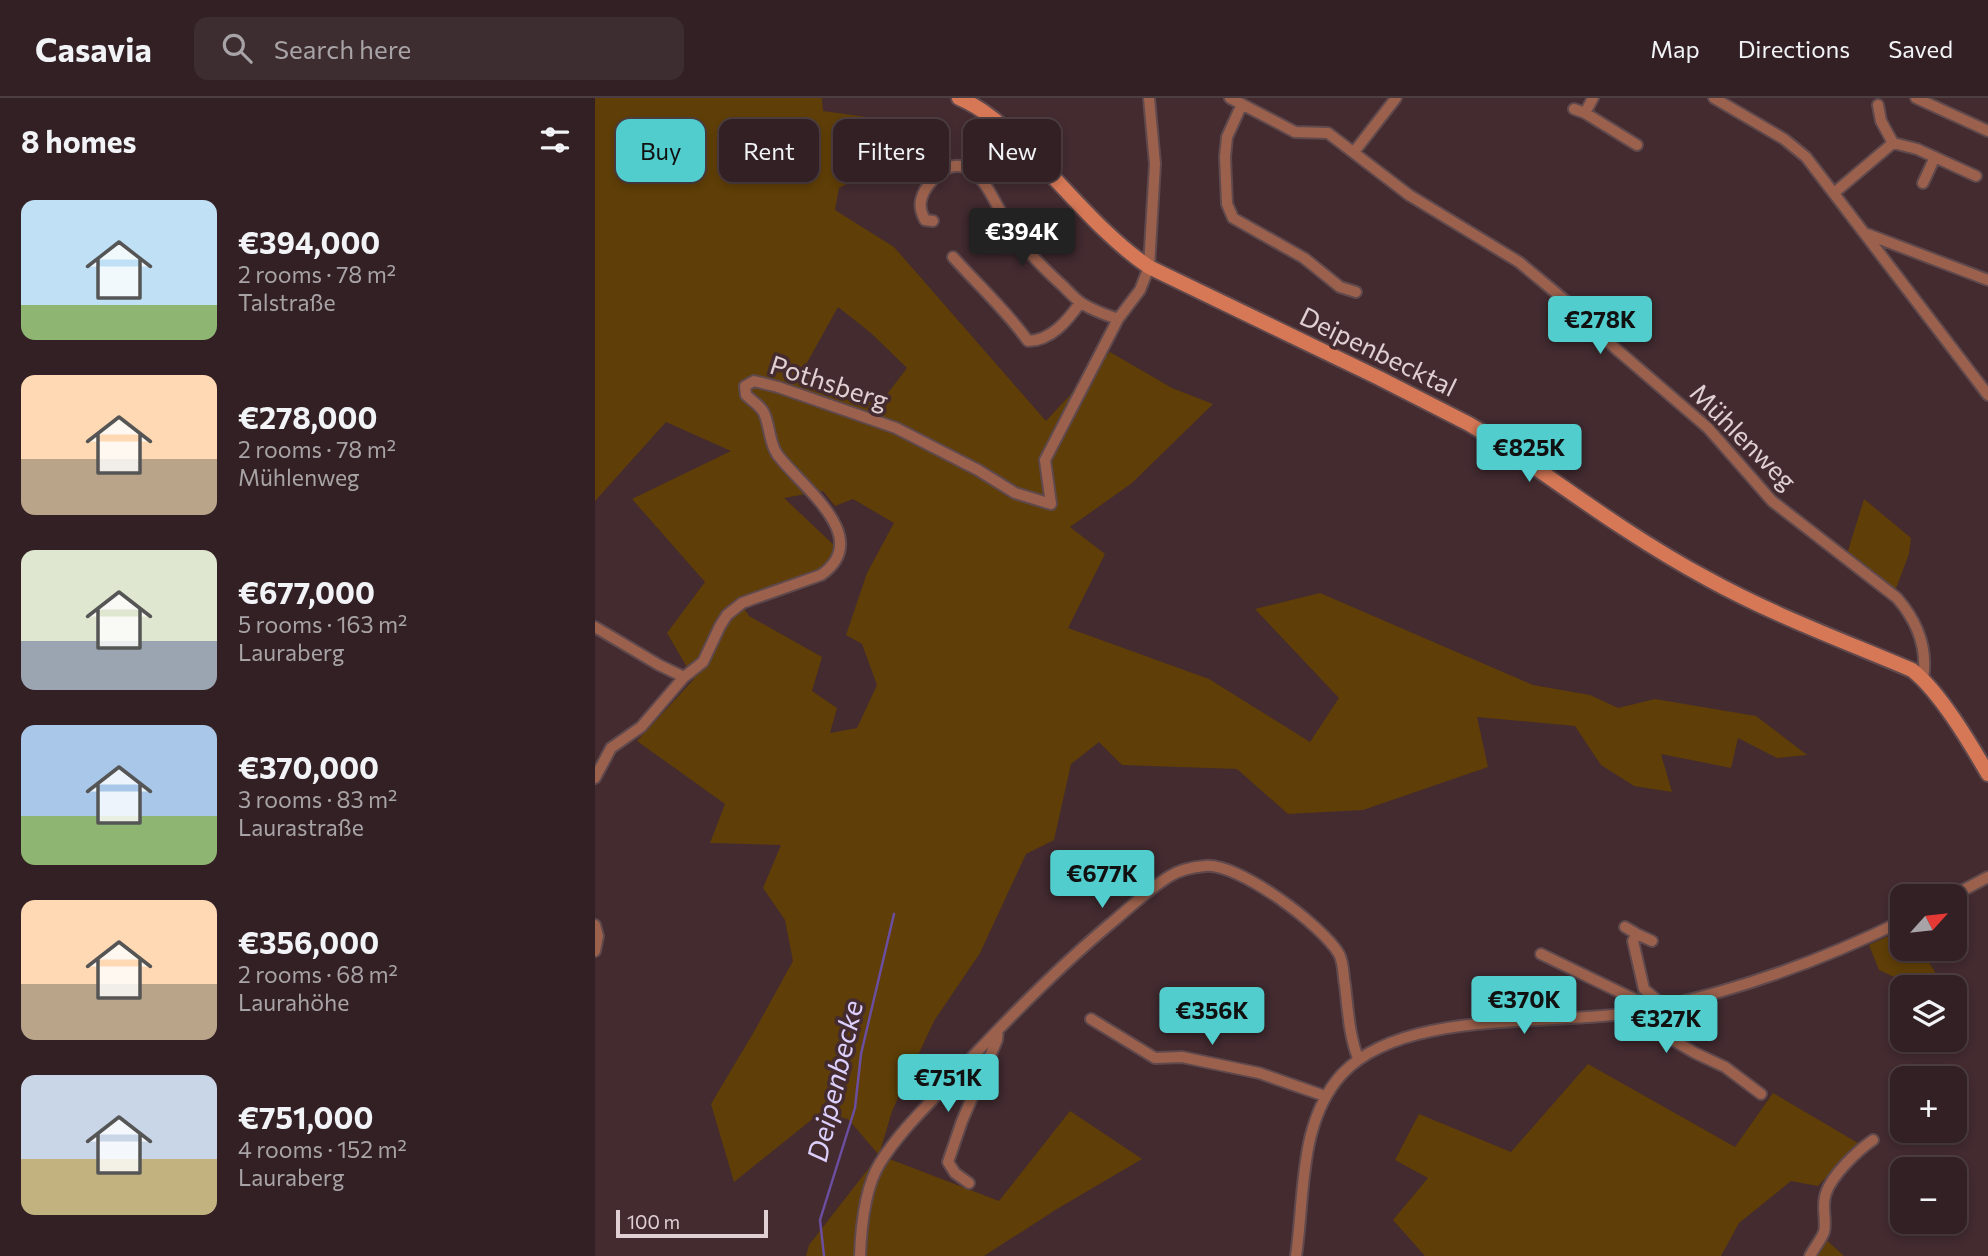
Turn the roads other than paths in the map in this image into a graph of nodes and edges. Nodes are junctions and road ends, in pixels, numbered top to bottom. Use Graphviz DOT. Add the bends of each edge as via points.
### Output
graph roads {
  1 [pos="959,98"];
  2 [pos="1149,98"];
  3 [pos="1230,98"];
  4 [pos="1396,98"];
  5 [pos="1593,98"];
  6 [pos="1714,98"];
  7 [pos="1916,98"];
  8 [pos="1242,104"];
  9 [pos="1878,105"];
  10 [pos="1988,131"];
  11 [pos="1893,143"];
  12 [pos="1637,145"];
  13 [pos="1354,152"];
  14 [pos="1934,157"];
  15 [pos="1976,176"];
  16 [pos="1923,183"];
  17 [pos="1834,193"];
  18 [pos="933,221"];
  19 [pos="1867,234"];
  20 [pos="953,257"];
  21 [pos="1149,267"];
  22 [pos="1988,280"];
  23 [pos="1356,292"];
  24 [pos="1080,303"];
  25 [pos="1118,319"];
  26 [pos="1988,395"];
  27 [pos="595,626"];
  28 [pos="684,677"];
  29 [pos="1923,679"];
  30 [pos="1988,774"];
  31 [pos="595,778"];
  32 [pos="1988,877"];
  33 [pos="1967,888"];
  34 [pos="595,925"];
  35 [pos="1625,927"];
  36 [pos="1890,927"];
  37 [pos="1637,934"];
  38 [pos="1652,941"];
  39 [pos="595,951"];
  40 [pos="1541,954"];
  41 [pos="1660,1007"];
  42 [pos="1643,1010"];
  43 [pos="1091,1019"];
  44 [pos="999,1028"];
  45 [pos="1358,1058"];
  46 [pos="1761,1094"];
  47 [pos="1325,1096"];
  48 [pos="1873,1140"];
  49 [pos="969,1183"];
  50 [pos="860,1256"];
  51 [pos="1296,1256"];
  52 [pos="1810,1256"];
  1 -- 21 [label="main road, Deipenbecktal" via="1004,127 1109,234"];
  2 -- 21 [label="street" via="1156,164"];
  3 -- 8 [label="street, Mühlenweg"];
  4 -- 13 [label="street"];
  5 -- 12 [label="street" via="1579,111"];
  6 -- 17 [label="street" via="1796,147"];
  7 -- 10 [label="street"];
  8 -- 13 [label="street, Mühlenweg" via="1295,132 1328,133"];
  8 -- 23 [label="street" via="1227,136 1225,157 1227,204 1233,218"];
  9 -- 11 [label="street"];
  11 -- 14 [label="street"];
  11 -- 17 [label="street"];
  13 -- 29 [label="street, Mühlenweg" via="1409,195 1520,261 1708,428 1772,501 1897,598 1917,628 1926,663"];
  14 -- 15 [label="street"];
  14 -- 16 [label="street"];
  17 -- 19 [label="street"];
  18 -- 24 [label="street" via="925,220 920,201 931,181 953,166 971,169 1021,244"];
  19 -- 22 [label="street"];
  19 -- 26 [label="street"];
  20 -- 24 [label="street" via="1028,341 1051,334"];
  21 -- 25 [label="street" via="1140,290"];
  21 -- 29 [label="main road, Deipenbecktal" via="1469,424 1707,579 1912,670"];
  24 -- 25 [label="street"];
  25 -- 28 [label="street, Pothsberg" via="1045,460 1051,504 1015,493 896,428 778,387 754,381 745,386 745,395 764,413 776,453 822,503 842,549 821,575 734,608 703,662"];
  27 -- 28 [label="street"];
  28 -- 31 [label="street, Pothsberg" via="641,727 611,748"];
  29 -- 30 [label="main road, Deipenbecktal"];
  32 -- 33 [label="street"];
  34 -- 39 [label="street"];
  35 -- 37 [label="street"];
  36 -- 41 [label="street" via="1781,973"];
  37 -- 38 [label="street"];
  37 -- 41 [label="street" via="1633,941 1644,989"];
  40 -- 42 [label="street" via="1636,1000"];
  41 -- 42 [label="street"];
  42 -- 45 [label="street" via="1458,1026 1390,1043"];
  42 -- 46 [label="street" via="1646,1024 1725,1067"];
  43 -- 47 [label="street" via="1155,1058 1182,1056 1259,1073"];
  44 -- 45 [label="street" via="1094,937 1155,887 1171,875 1208,865 1228,869 1271,893 1335,948"];
  44 -- 49 [label="street" via="948,1163"];
  44 -- 50 [label="street" via="878,1166 861,1226"];
  45 -- 47 [label="street"];
  47 -- 51 [label="street" via="1307,1154"];
  48 -- 52 [label="street" via="1860,1149 1826,1193 1825,1230"];
}
